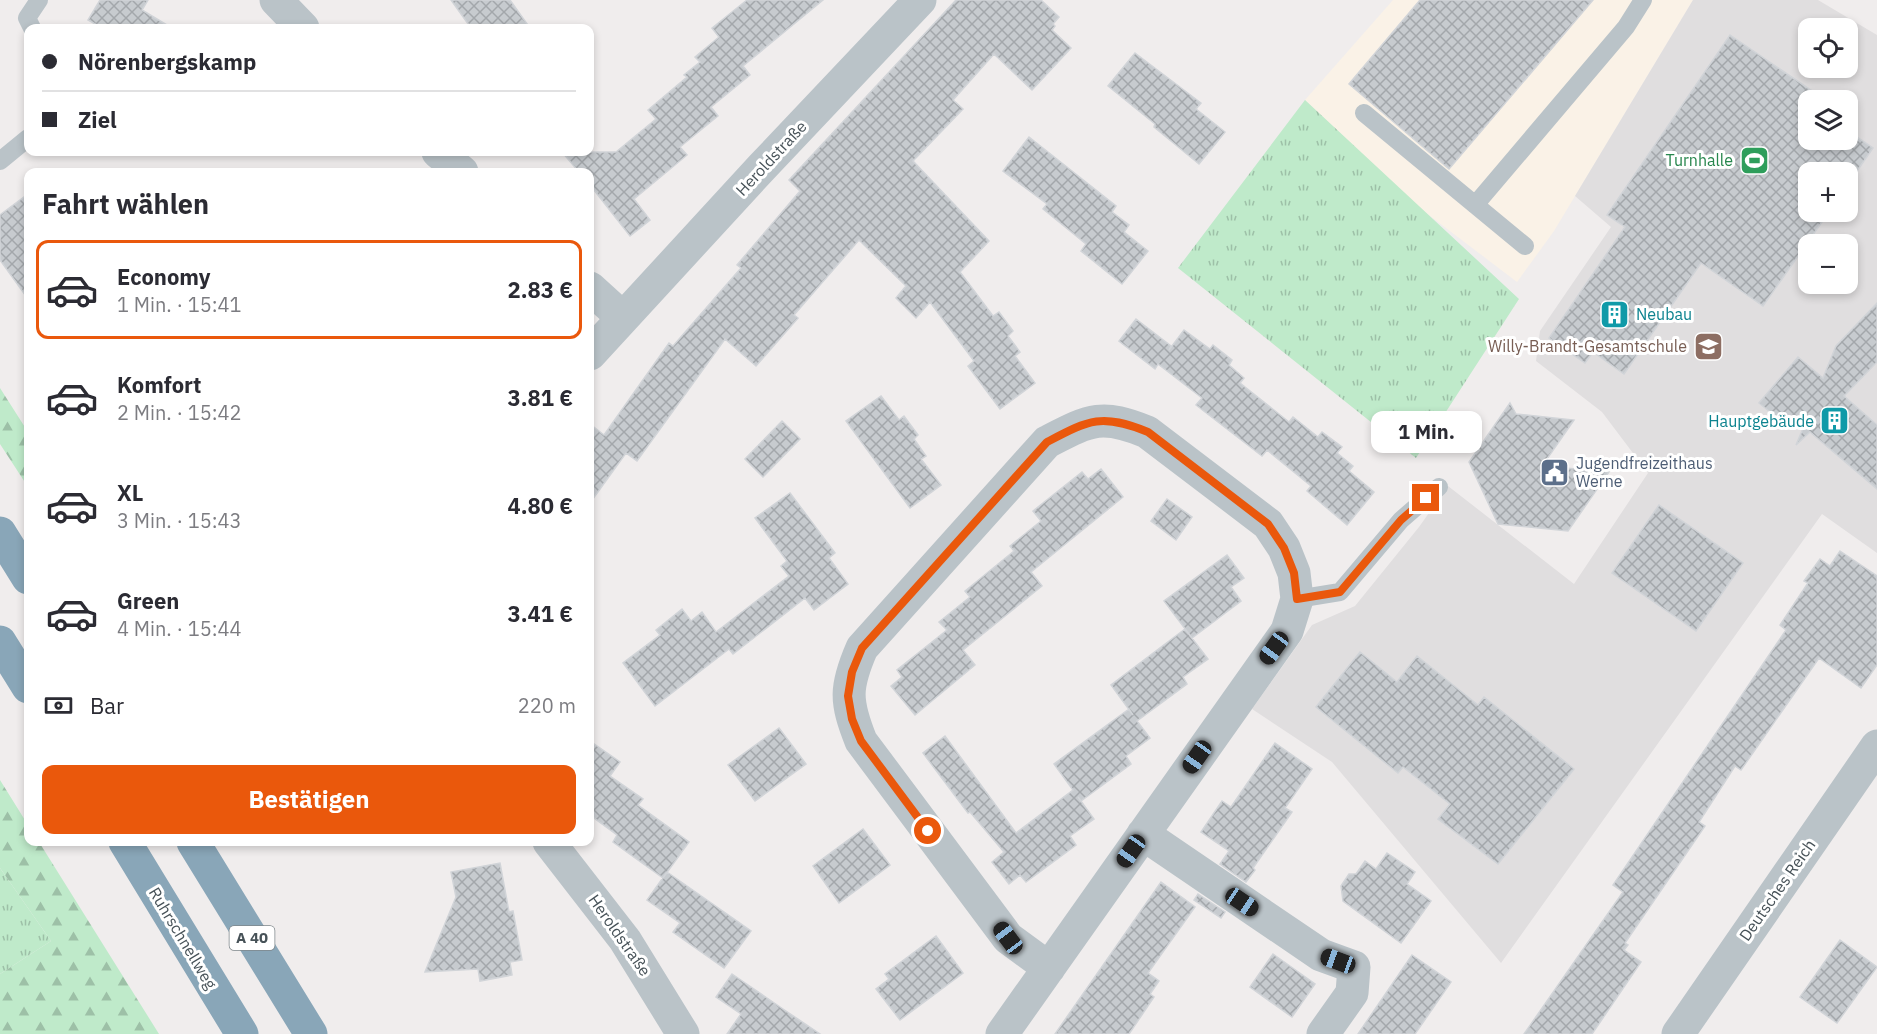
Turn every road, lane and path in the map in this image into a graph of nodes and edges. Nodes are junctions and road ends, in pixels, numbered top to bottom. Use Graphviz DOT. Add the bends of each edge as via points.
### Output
graph roads {
  1 [pos="39,0"];
  2 [pos="276,0"];
  3 [pos="920,0"];
  4 [pos="1643,0"];
  5 [pos="30,24"];
  6 [pos="299,24"];
  7 [pos="1364,113"];
  8 [pos="24,141"];
  9 [pos="443,156"];
  10 [pos="0,161"];
  11 [pos="457,168"];
  12 [pos="1475,205"];
  13 [pos="1526,246"];
  14 [pos="594,292"];
  15 [pos="623,318"];
  16 [pos="594,350"];
  17 [pos="1439,487"];
  18 [pos="0,533"];
  19 [pos="24,572"];
  20 [pos="1297,599"];
  21 [pos="0,642"];
  22 [pos="24,681"];
  23 [pos="1877,746"];
  24 [pos="1143,834"];
  25 [pos="127,846"];
  26 [pos="195,846"];
  27 [pos="552,846"];
  28 [pos="1049,968"];
  29 [pos="242,1034"];
  30 [pos="311,1034"];
  31 [pos="683,1034"];
  32 [pos="1002,1034"];
  33 [pos="1323,1034"];
  34 [pos="1678,1034"];
  1 -- 5 [label="lane" via="27,18"];
  2 -- 6 [label="street"];
  3 -- 15 [label="street, Heroldstraße"];
  4 -- 12 [label="lane" via="1626,27"];
  7 -- 12 [label="lane"];
  8 -- 10 [label="lane"];
  9 -- 11 [label="street"];
  12 -- 13 [label="lane"];
  14 -- 15 [label="street"];
  15 -- 16 [label="street, Heroldstraße"];
  17 -- 20 [label="lane" via="1401,520 1340,592"];
  18 -- 19 [label="highway"];
  20 -- 24 [label="street" via="1287,631"];
  20 -- 28 [label="street" via="1294,573 1268,524 1148,432 1126,423 1101,420 1047,442 862,648 848,696 861,741 1008,938"];
  21 -- 22 [label="highway"];
  23 -- 34 [label="street, Deutsches Reich"];
  24 -- 28 [label="street"];
  24 -- 33 [label="street" via="1321,955 1354,967 1352,993"];
  25 -- 29 [label="highway, Ruhrschnellweg"];
  26 -- 30 [label="highway, A 40"];
  27 -- 31 [label="street, Heroldstraße" via="625,940"];
  28 -- 32 [label="street"];
}
